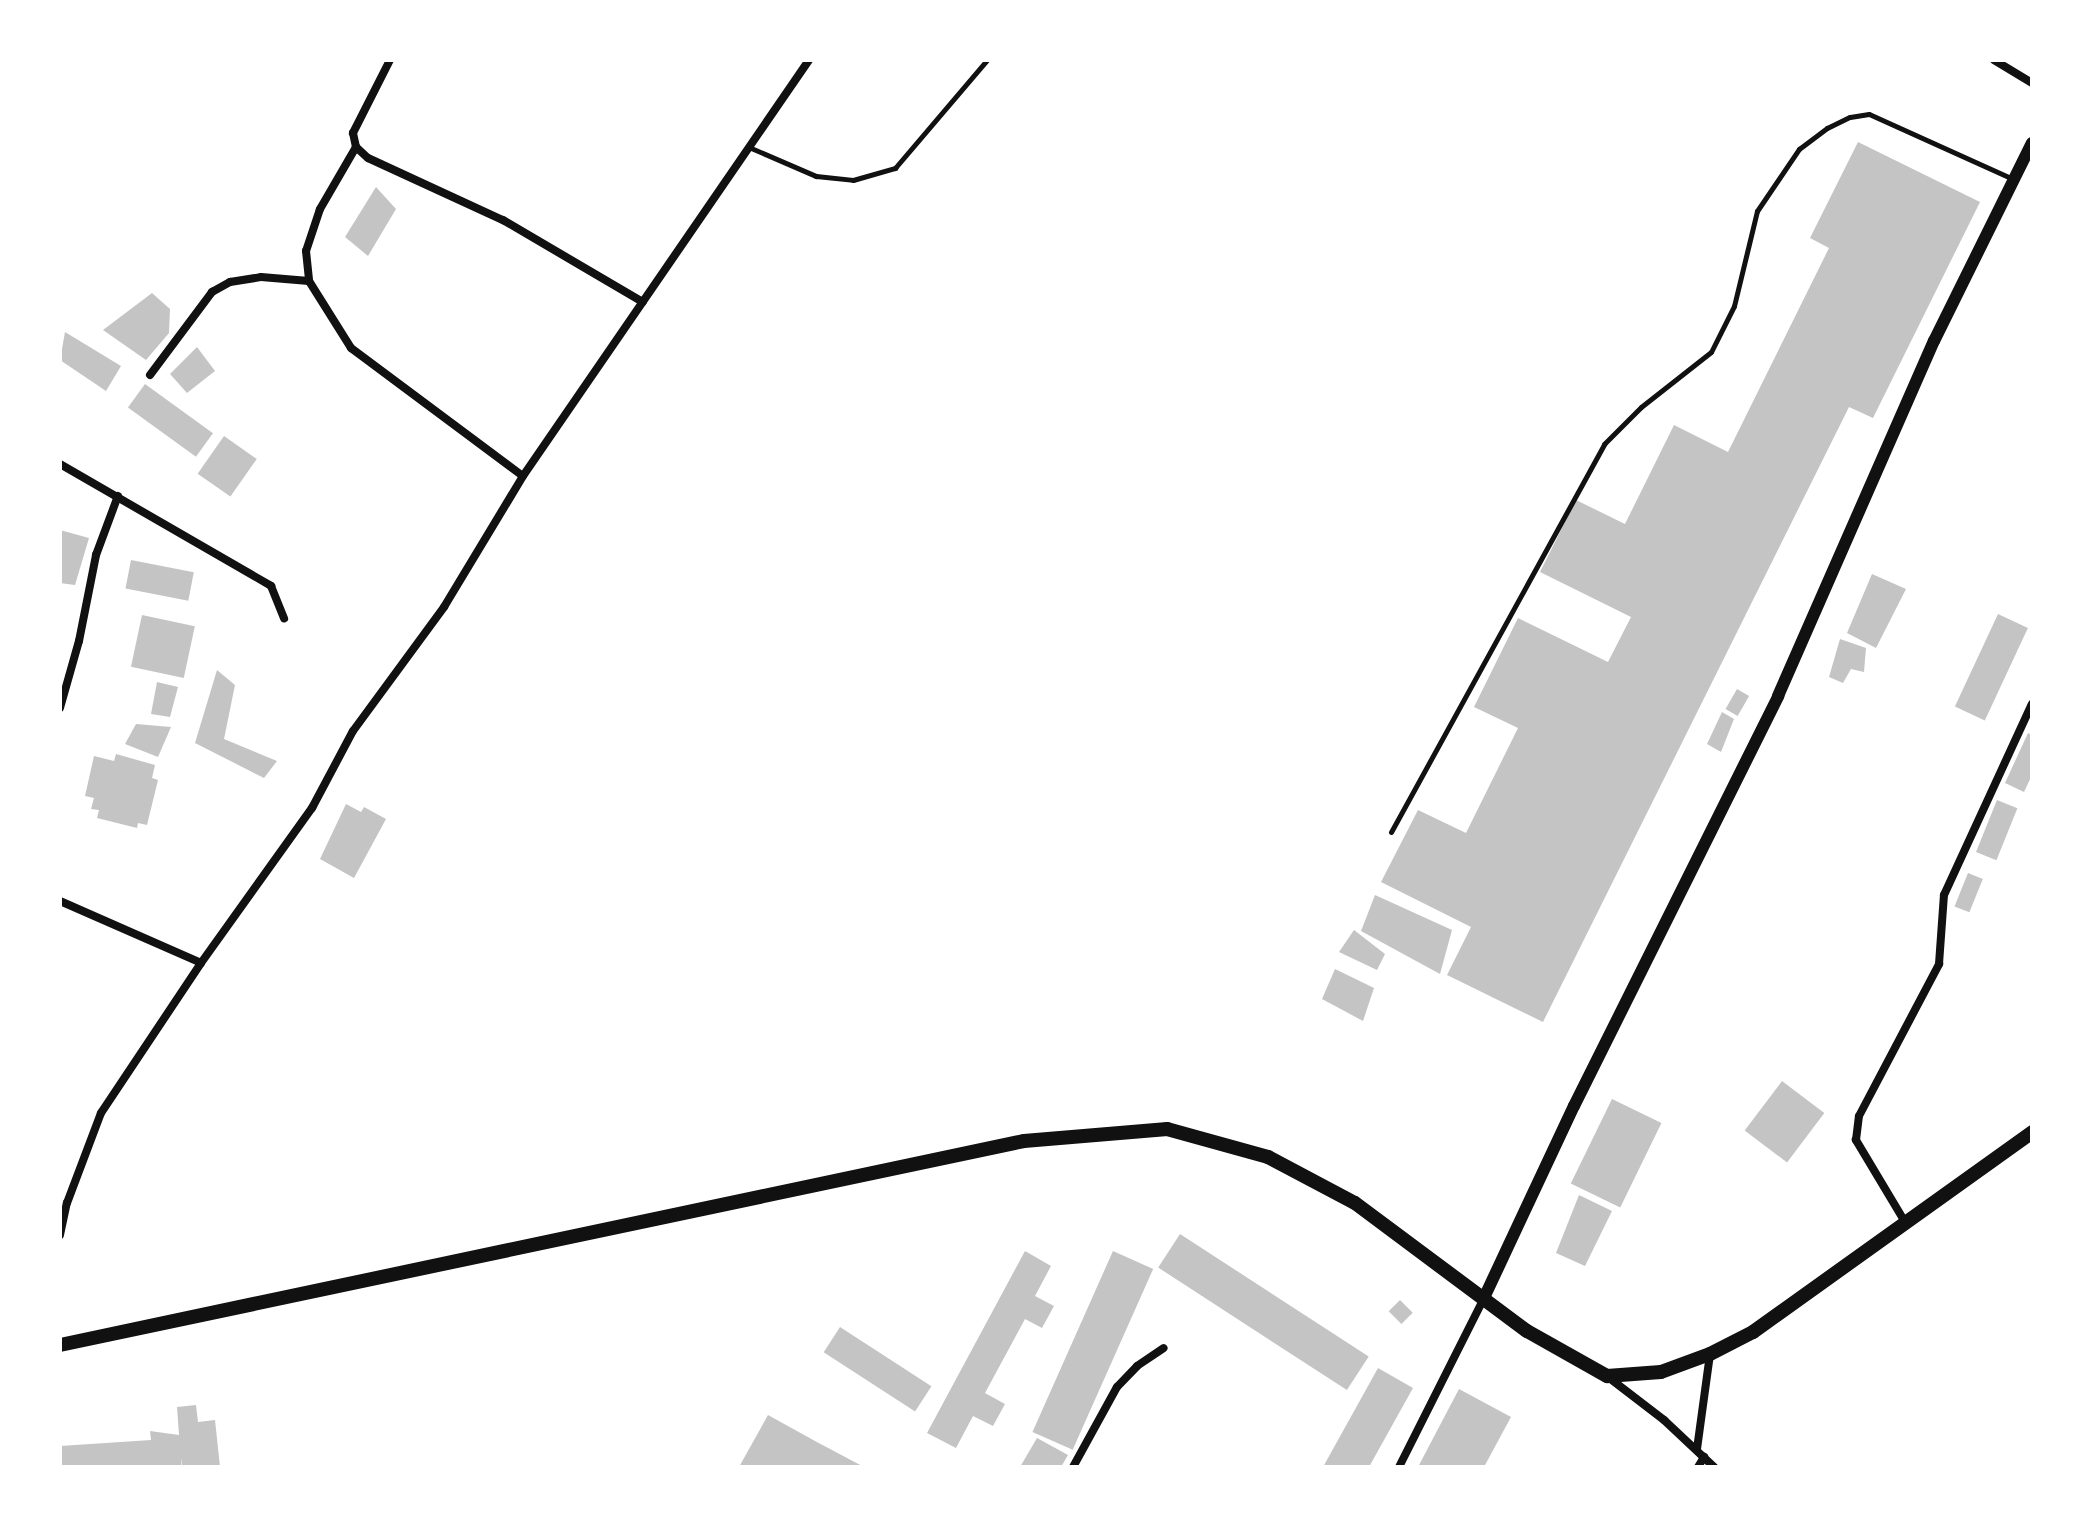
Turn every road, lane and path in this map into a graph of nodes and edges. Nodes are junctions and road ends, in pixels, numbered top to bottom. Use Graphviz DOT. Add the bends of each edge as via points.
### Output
graph roads {
  1 [pos="390,60"];
  2 [pos="809,60"];
  3 [pos="987,60"];
  4 [pos="1994,60"];
  5 [pos="2032,83"];
  6 [pos="2032,143"];
  7 [pos="356,147"];
  8 [pos="751,148"];
  9 [pos="2013,179"];
  10 [pos="309,281"];
  11 [pos="643,302"];
  12 [pos="150,375"];
  13 [pos="60,464"];
  14 [pos="523,476"];
  15 [pos="118,496"];
  16 [pos="284,618"];
  17 [pos="2032,704"];
  18 [pos="60,708"];
  19 [pos="1391,832"];
  20 [pos="60,901"];
  21 [pos="201,963"];
  22 [pos="2032,1132"];
  23 [pos="1905,1222"];
  24 [pos="60,1235"];
  25 [pos="1483,1300"];
  26 [pos="61,1340"];
  27 [pos="1164,1348"];
  28 [pos="1710,1354"];
  29 [pos="1607,1376"];
  30 [pos="1697,1449"];
  31 [pos="1704,1457"];
  32 [pos="1073,1467"];
  33 [pos="1399,1467"];
  34 [pos="1698,1467"];
  35 [pos="1714,1467"];
  1 -- 7 [label="street" via="353,133"];
  2 -- 8 [label="street"];
  3 -- 8 [label="lane" via="895,168 853,180 816,176"];
  4 -- 5 [label="street"];
  6 -- 9 [label="street"];
  7 -- 10 [label="street" via="320,209 306,251"];
  7 -- 11 [label="street" via="368,158 503,220"];
  8 -- 11 [label="street"];
  9 -- 19 [label="lane" via="1869,114 1827,128 1799,149 1757,211 1734,306 1711,352 1604,444"];
  9 -- 25 [label="street" via="1934,341 1778,696"];
  10 -- 12 [label="street" via="261,277 230,282 212,292"];
  10 -- 14 [label="street" via="351,348"];
  11 -- 14 [label="street"];
  13 -- 15 [label="street"];
  14 -- 21 [label="street" via="444,607 353,731 312,808"];
  15 -- 16 [label="street" via="271,586"];
  15 -- 18 [label="street" via="96,555"];
  17 -- 23 [label="street" via="1944,895 1939,964 1859,1116 1856,1140"];
  20 -- 21 [label="street"];
  21 -- 24 [label="street" via="101,1113"];
  22 -- 23 [label="main road"];
  23 -- 28 [label="main road" via="1753,1332"];
  25 -- 26 [label="main road" via="1355,1203 1308,1177 1268,1157 1167,1129 993,1147"];
  25 -- 29 [label="main road"];
  25 -- 33 [label="street"];
  27 -- 32 [label="street" via="1117,1387"];
  28 -- 29 [label="main road" via="1661,1372"];
  28 -- 30 [label="street"];
  29 -- 30 [label="street"];
  30 -- 31 [label="street"];
  31 -- 34 [label="street"];
  31 -- 35 [label="street"];
}
